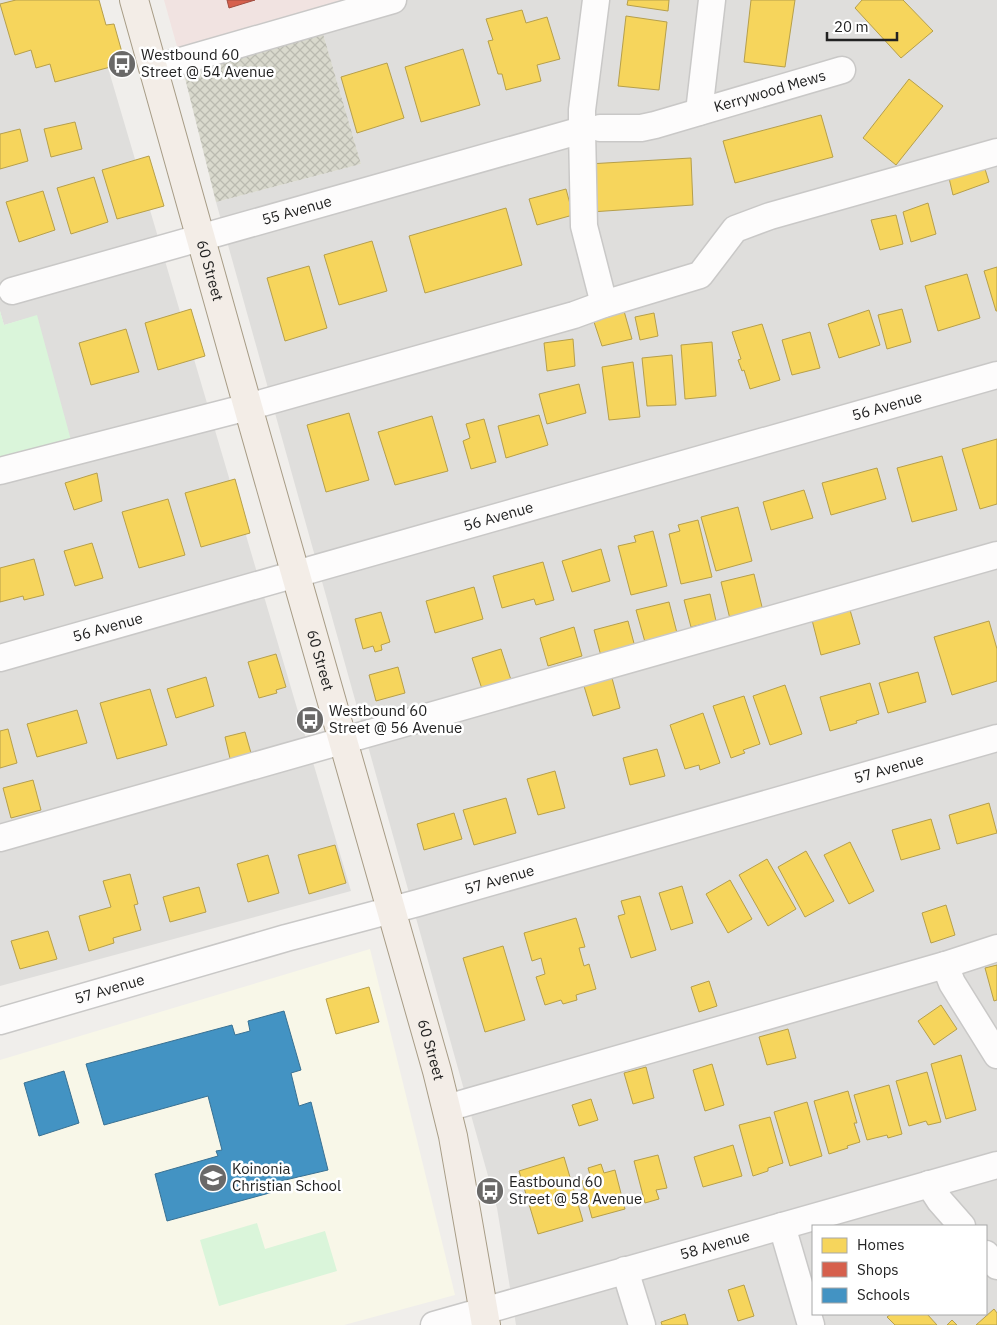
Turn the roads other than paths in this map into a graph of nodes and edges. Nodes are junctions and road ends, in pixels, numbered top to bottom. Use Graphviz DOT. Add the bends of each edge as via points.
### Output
graph roads {
  1 [pos="134,0"];
  2 [pos="393,0"];
  3 [pos="596,0"];
  4 [pos="712,0"];
  5 [pos="153,69"];
  6 [pos="842,70"];
  7 [pos="699,112"];
  8 [pos="591,129"];
  9 [pos="997,152"];
  10 [pos="200,238"];
  11 [pos="12,291"];
  12 [pos="604,304"];
  13 [pos="997,375"];
  14 [pos="248,407"];
  15 [pos="0,472"];
  16 [pos="997,555"];
  17 [pos="296,574"];
  18 [pos="0,658"];
  19 [pos="997,738"];
  20 [pos="343,739"];
  21 [pos="0,838"];
  22 [pos="392,910"];
  23 [pos="997,948"];
  24 [pos="945,965"];
  25 [pos="0,1021"];
  26 [pos="997,1056"];
  27 [pos="447,1108"];
  28 [pos="997,1165"];
  29 [pos="929,1184"];
  30 [pos="961,1225"];
  31 [pos="782,1226"];
  32 [pos="987,1255"];
  33 [pos="997,1266"];
  34 [pos="625,1270"];
  35 [pos="485,1318"];
  36 [pos="434,1325"];
  37 [pos="642,1325"];
  38 [pos="811,1325"];
  1 -- 5 [label="main road, 60 Street"];
  2 -- 5 [label="street"];
  3 -- 8 [label="street" via="582,110"];
  4 -- 7 [label="street, Kerrywood Mews"];
  5 -- 10 [label="main road, 60 Street"];
  6 -- 7 [label="street, Kerrywood Mews"];
  7 -- 8 [label="street, Kerrywood Mews" via="641,128"];
  8 -- 10 [label="street, 55 Avenue"];
  8 -- 12 [label="street" via="584,226"];
  9 -- 12 [label="street" via="770,216 735,229 700,275"];
  10 -- 11 [label="street, 55 Avenue"];
  10 -- 14 [label="main road, 60 Street"];
  12 -- 14 [label="street"];
  13 -- 17 [label="street, 56 Avenue"];
  14 -- 15 [label="street"];
  14 -- 17 [label="main road, 60 Street"];
  16 -- 20 [label="street"];
  17 -- 18 [label="street, 56 Avenue"];
  17 -- 20 [label="main road, 60 Street"];
  19 -- 22 [label="street, 57 Avenue"];
  20 -- 21 [label="street"];
  20 -- 22 [label="main road, 60 Street"];
  22 -- 25 [label="street, 57 Avenue"];
  22 -- 27 [label="main road, 60 Street"];
  23 -- 24 [label="street"];
  24 -- 26 [label="street" via="952,983"];
  24 -- 27 [label="street"];
  27 -- 35 [label="main road, 60 Street"];
  28 -- 29 [label="street, 58 Avenue"];
  29 -- 30 [label="street"];
  29 -- 31 [label="street, 58 Avenue"];
  31 -- 34 [label="street, 58 Avenue"];
  31 -- 38 [label="street"];
  32 -- 33 [label="street"];
  34 -- 35 [label="street, 58 Avenue"];
  34 -- 37 [label="street"];
  35 -- 36 [label="street, 58 Avenue"];
}
